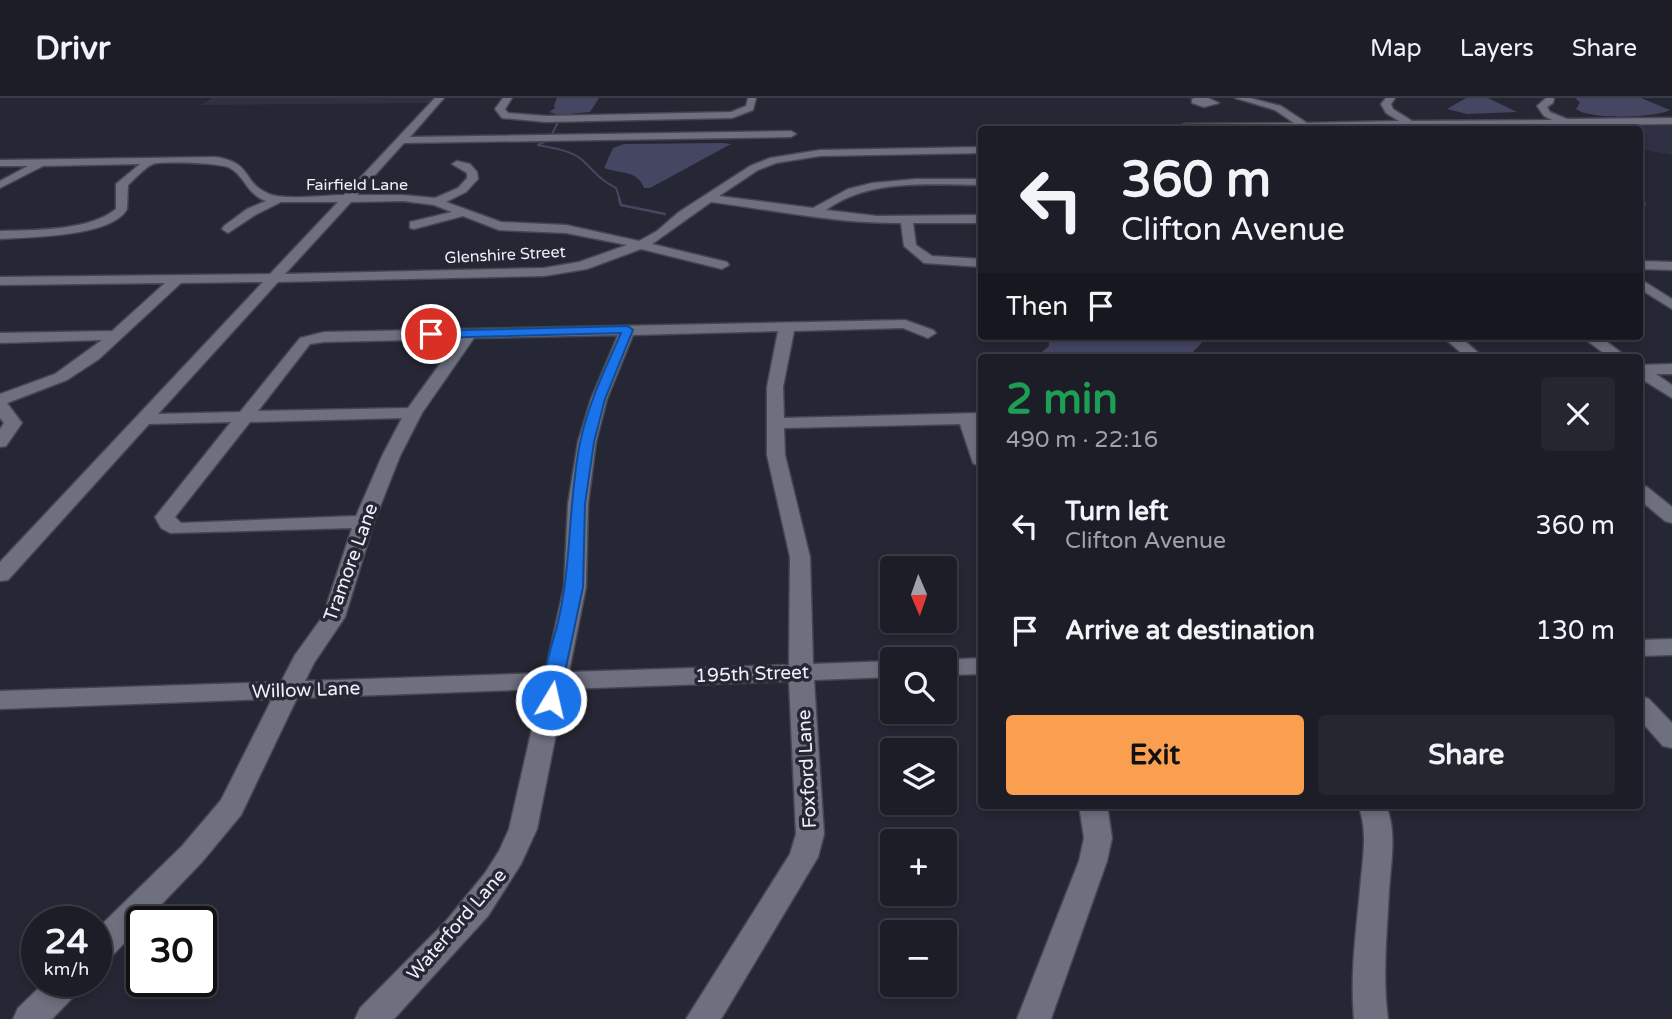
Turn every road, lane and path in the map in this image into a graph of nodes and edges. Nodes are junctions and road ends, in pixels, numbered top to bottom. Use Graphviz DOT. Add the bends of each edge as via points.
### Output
graph roads {
  1 [pos="440,98"];
  2 [pos="508,98"];
  3 [pos="752,98"];
  4 [pos="1224,98"];
  5 [pos="1239,98"];
  6 [pos="1391,98"];
  7 [pos="1550,98"];
  8 [pos="1212,101"];
  9 [pos="643,113"];
  10 [pos="1672,121"];
  11 [pos="1567,123"];
  12 [pos="1410,124"];
  13 [pos="1306,126"];
  14 [pos="1342,126"];
  15 [pos="791,134"];
  16 [pos="633,136"];
  17 [pos="402,140"];
  18 [pos="978,150"];
  19 [pos="150,160"];
  20 [pos="43,162"];
  21 [pos="0,163"];
  22 [pos="457,164"];
  23 [pos="978,181"];
  24 [pos="0,185"];
  25 [pos="708,198"];
  26 [pos="346,199"];
  27 [pos="278,200"];
  28 [pos="436,202"];
  29 [pos="468,212"];
  30 [pos="814,212"];
  31 [pos="978,219"];
  32 [pos="907,221"];
  33 [pos="414,225"];
  34 [pos="228,229"];
  35 [pos="0,234"];
  36 [pos="640,244"];
  37 [pos="978,263"];
  38 [pos="722,265"];
  39 [pos="1643,265"];
  40 [pos="1672,266"];
  41 [pos="276,277"];
  42 [pos="179,278"];
  43 [pos="0,281"];
  44 [pos="1643,285"];
  45 [pos="1672,305"];
  46 [pos="787,326"];
  47 [pos="628,330"];
  48 [pos="928,332"];
  49 [pos="470,333"];
  50 [pos="116,335"];
  51 [pos="0,338"];
  52 [pos="1455,340"];
  53 [pos="1595,340"];
  54 [pos="1471,354"];
  55 [pos="1615,354"];
  56 [pos="1672,369"];
  57 [pos="1643,370"];
  58 [pos="1643,372"];
  59 [pos="1672,393"];
  60 [pos="0,400"];
  61 [pos="0,406"];
  62 [pos="413,413"];
  63 [pos="244,418"];
  64 [pos="975,418"];
  65 [pos="145,419"];
  66 [pos="775,423"];
  67 [pos="978,437"];
  68 [pos="0,442"];
  69 [pos="1643,493"];
  70 [pos="1643,509"];
  71 [pos="1667,513"];
  72 [pos="364,522"];
  73 [pos="0,575"];
  74 [pos="1672,647"];
  75 [pos="1643,648"];
  76 [pos="978,666"];
  77 [pos="957,667"];
  78 [pos="880,669"];
  79 [pos="801,672"];
  80 [pos="612,678"];
  81 [pos="553,680"];
  82 [pos="290,690"];
  83 [pos="0,700"];
  84 [pos="1643,708"];
  85 [pos="1672,739"];
  86 [pos="1094,809"];
  87 [pos="1374,809"];
  88 [pos="112,935"];
  89 [pos="52,997"];
  90 [pos="30,1019"];
  91 [pos="372,1019"];
  92 [pos="703,1019"];
  93 [pos="1034,1019"];
  94 [pos="1371,1019"];
  1 -- 17 [label="street"];
  2 -- 9 [label="street" via="500,109 505,116"];
  3 -- 9 [label="street" via="752,107 743,112 719,116"];
  4 -- 8 [label="street"];
  5 -- 13 [label="street" via="1278,108"];
  6 -- 12 [label="street" via="1386,104 1389,111"];
  7 -- 11 [label="street" via="1542,106 1547,114"];
  9 -- 16 [label="street"];
  10 -- 11 [label="street"];
  11 -- 12 [label="street"];
  12 -- 14 [label="street"];
  15 -- 16 [label="street"];
  16 -- 17 [label="street"];
  17 -- 26 [label="street"];
  18 -- 25 [label="street, Glenshire Street" via="785,157 760,165"];
  19 -- 20 [label="street, Fairfield Lane"];
  19 -- 27 [label="street, Fairfield Lane" via="229,163 239,168 259,196"];
  19 -- 35 [label="street" via="122,184 120,212 109,219 85,226"];
  20 -- 21 [label="street, Fairfield Lane"];
  20 -- 24 [label="street"];
  22 -- 28 [label="street" via="472,172 472,179"];
  23 -- 30 [label="street" via="863,187 836,195"];
  25 -- 30 [label="street"];
  25 -- 36 [label="street, Glenshire Street" via="664,232"];
  26 -- 27 [label="street, Fairfield Lane"];
  26 -- 28 [label="street, Fairfield Lane"];
  26 -- 41 [label="street"];
  27 -- 34 [label="street"];
  28 -- 29 [label="street, Fairfield Lane"];
  29 -- 33 [label="street"];
  29 -- 36 [label="street, Fairfield Lane" via="499,226 566,229"];
  30 -- 32 [label="street"];
  31 -- 32 [label="street"];
  32 -- 37 [label="street" via="910,246 929,260"];
  36 -- 38 [label="street, Fairfield Lane"];
  36 -- 41 [label="street, Glenshire Street" via="582,266 544,272"];
  39 -- 40 [label="street"];
  41 -- 42 [label="street, Glenshire Street"];
  41 -- 65 [label="street"];
  42 -- 43 [label="street, Glenshire Street"];
  42 -- 50 [label="street"];
  44 -- 45 [label="street"];
  46 -- 47 [label="street"];
  46 -- 48 [label="street" via="905,324"];
  46 -- 66 [label="street, Foxford Lane" via="775,387"];
  47 -- 49 [label="street"];
  47 -- 81 [label="street, Waterford Lane" via="599,399 587,442 578,504 575,587"];
  49 -- 62 [label="street, Tramore Lane"];
  49 -- 63 [label="street" via="305,341"];
  50 -- 51 [label="street"];
  50 -- 60 [label="street" via="61,377"];
  52 -- 54 [label="street"];
  53 -- 55 [label="street"];
  56 -- 57 [label="street"];
  58 -- 59 [label="street"];
  61 -- 68 [label="street" via="13,424"];
  62 -- 63 [label="street"];
  62 -- 72 [label="street, Tramore Lane"];
  63 -- 65 [label="street"];
  63 -- 72 [label="street" via="165,517 168,524 177,529"];
  64 -- 66 [label="street"];
  64 -- 67 [label="street"];
  65 -- 73 [label="street"];
  66 -- 79 [label="street, Foxford Lane" via="776,455 800,557"];
  69 -- 71 [label="street"];
  70 -- 71 [label="street"];
  72 -- 82 [label="street, Tramore Lane" via="334,617"];
  74 -- 75 [label="street"];
  76 -- 77 [label="street"];
  78 -- 79 [label="street, 195th Street"];
  79 -- 80 [label="street, 195th Street"];
  79 -- 92 [label="street, Foxford Lane" via="810,810 808,848"];
  80 -- 81 [label="street, Willow Lane"];
  81 -- 82 [label="street, Willow Lane"];
  81 -- 91 [label="street, Waterford Lane" via="523,829 507,867 462,923"];
  82 -- 83 [label="street, Willow Lane"];
  82 -- 88 [label="street, Tramore Lane" via="235,800 215,829"];
  84 -- 85 [label="street"];
  86 -- 93 [label="street" via="1098,838 1093,861"];
  87 -- 94 [label="street" via="1378,843"];
  89 -- 90 [label="street"];
}
